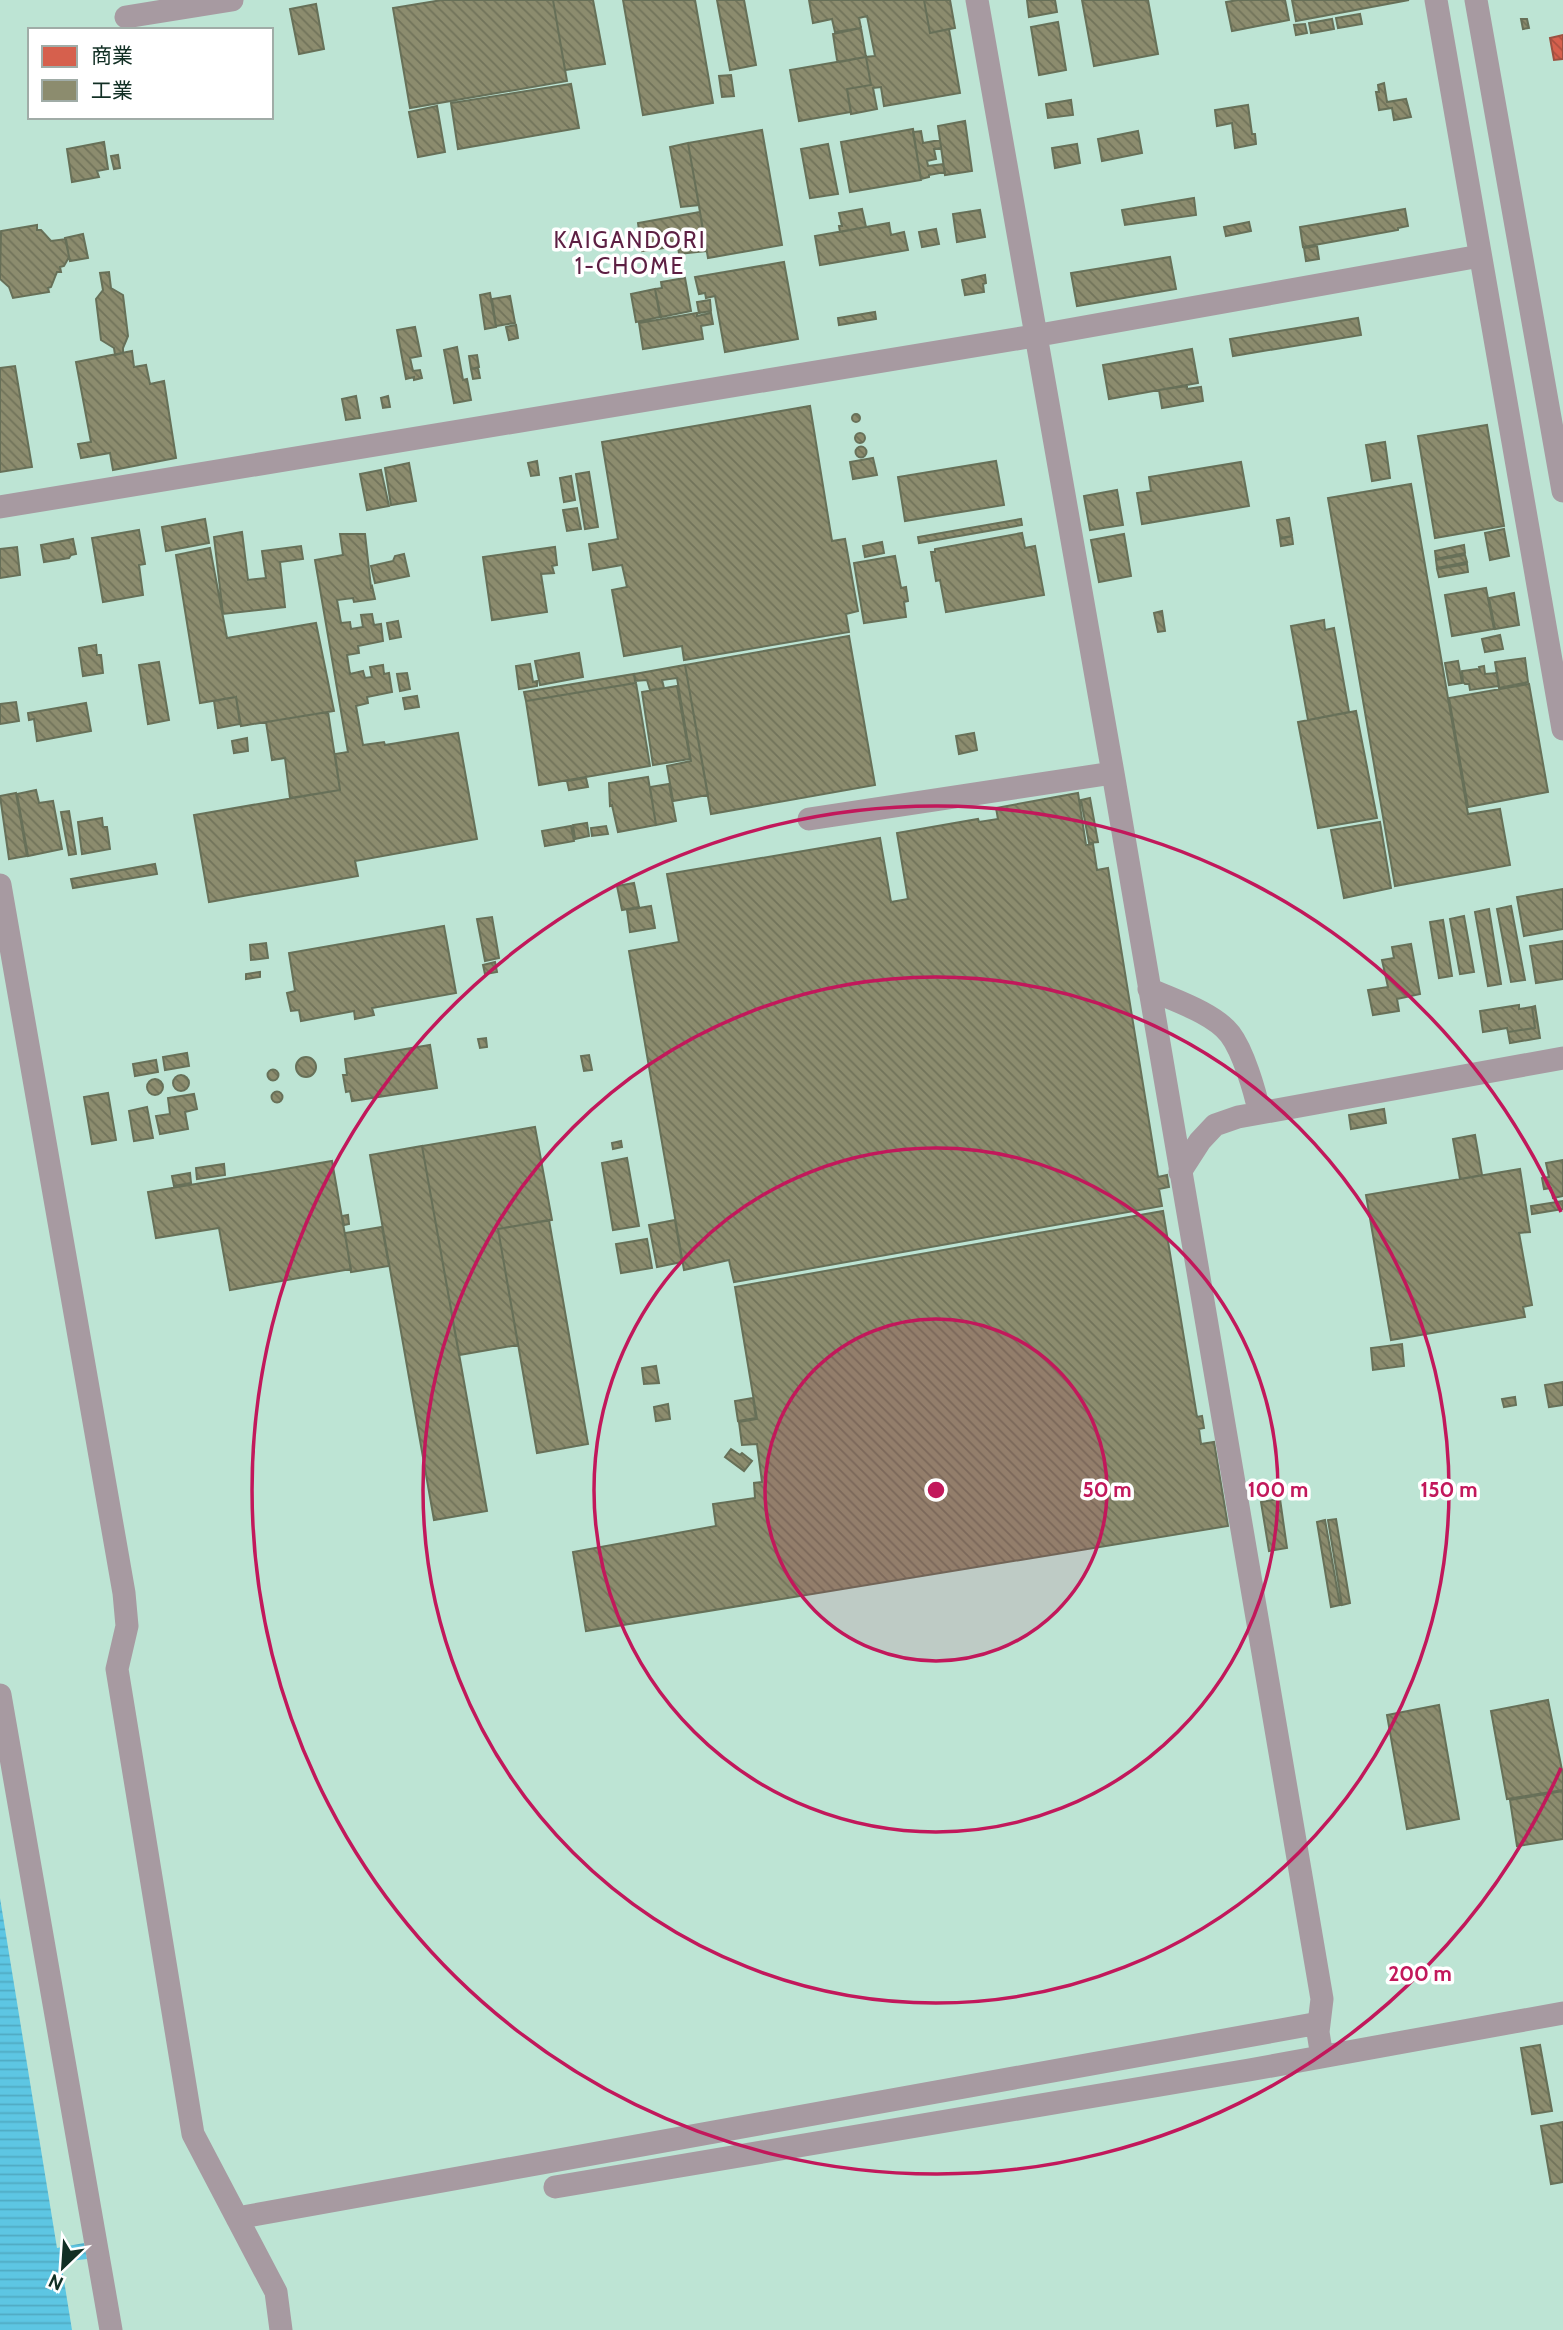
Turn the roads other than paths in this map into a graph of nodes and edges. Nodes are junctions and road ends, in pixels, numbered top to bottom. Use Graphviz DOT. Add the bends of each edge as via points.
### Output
graph roads {
  1 [pos="232,0"];
  2 [pos="977,0"];
  3 [pos="1436,0"];
  4 [pos="1476,0"];
  5 [pos="126,17"];
  6 [pos="1480,256"];
  7 [pos="1034,336"];
  8 [pos="1563,491"];
  9 [pos="0,507"];
  10 [pos="1563,729"];
  11 [pos="1112,773"];
  12 [pos="809,819"];
  13 [pos="0,885"];
  14 [pos="1149,989"];
  15 [pos="1563,1058"];
  16 [pos="1259,1111"];
  17 [pos="1180,1172"];
  18 [pos="0,1695"];
  19 [pos="1563,2013"];
  20 [pos="1319,2023"];
  21 [pos="1322,2057"];
  22 [pos="555,2187"];
  23 [pos="237,2218"];
  24 [pos="111,2330"];
  25 [pos="281,2330"];
  1 -- 5 [label="street"];
  2 -- 7 [label="street"];
  3 -- 6 [label="street"];
  4 -- 8 [label="street"];
  6 -- 7 [label="street"];
  6 -- 10 [label="street"];
  7 -- 9 [label="street"];
  7 -- 11 [label="street"];
  11 -- 12 [label="street"];
  11 -- 14 [label="street"];
  13 -- 23 [label="street" via="124,1593 127,1626 117,1669 193,2134"];
  14 -- 16 [label="street" via="1208,1016 1230,1034"];
  14 -- 17 [label="street"];
  15 -- 16 [label="street"];
  16 -- 17 [label="street" via="1214,1125"];
  17 -- 20 [label="street" via="1322,1999"];
  18 -- 24 [label="street"];
  19 -- 21 [label="street"];
  20 -- 21 [label="street"];
  20 -- 23 [label="street"];
  21 -- 22 [label="street"];
  23 -- 25 [label="street" via="276,2292"];
}
